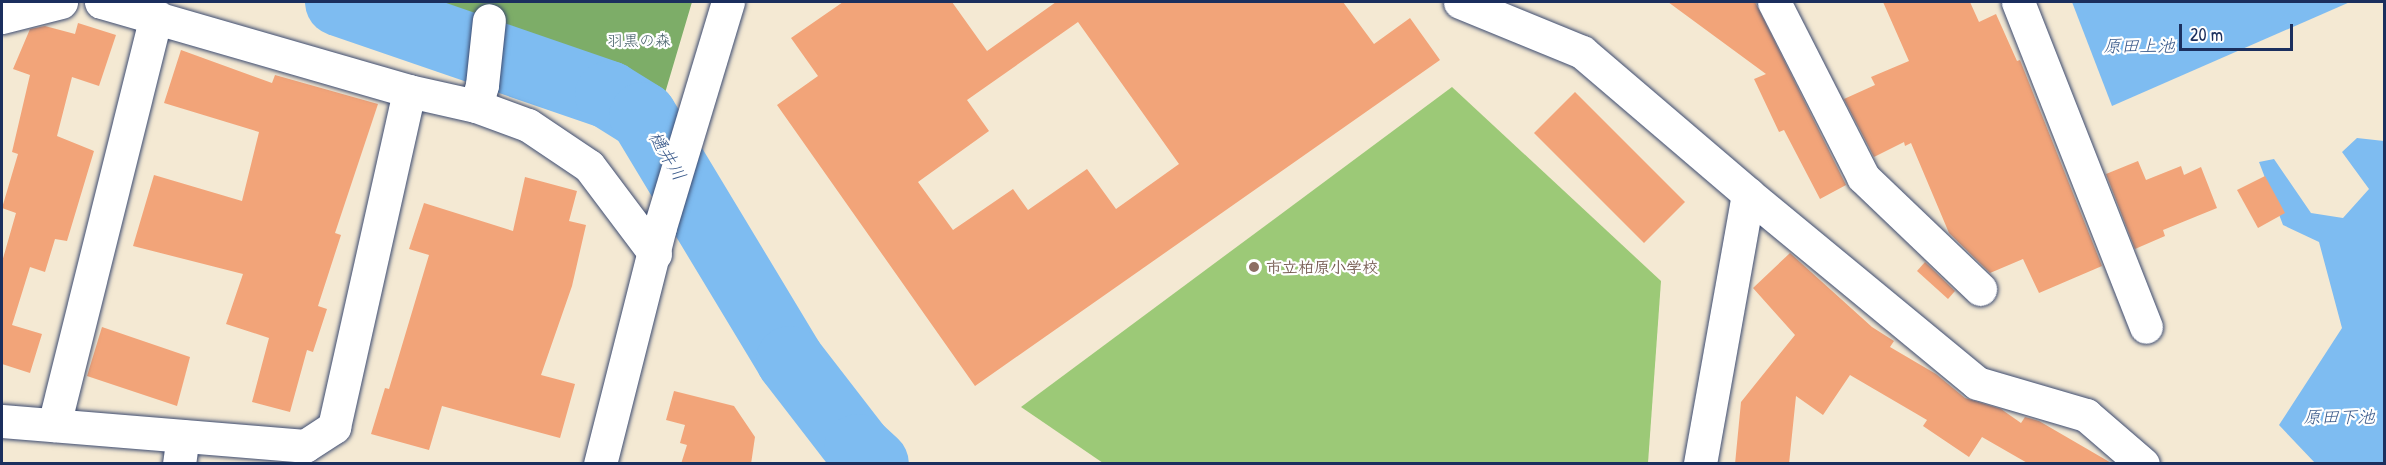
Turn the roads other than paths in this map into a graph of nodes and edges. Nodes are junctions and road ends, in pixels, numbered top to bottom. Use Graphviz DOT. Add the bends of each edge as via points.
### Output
graph roads {
  1 [pos="61,2"];
  2 [pos="101,2"];
  3 [pos="728,2"];
  4 [pos="1460,2"];
  5 [pos="1774,2"];
  6 [pos="2018,2"];
  7 [pos="156,16"];
  8 [pos="2,17"];
  9 [pos="489,20"];
  10 [pos="409,91"];
  11 [pos="479,96"];
  12 [pos="1748,194"];
  13 [pos="658,241"];
  14 [pos="1980,289"];
  15 [pos="2146,327"];
  16 [pos="2,421"];
  17 [pos="54,425"];
  18 [pos="181,450"];
  19 [pos="600,464"];
  20 [pos="1700,464"];
  21 [pos="2142,464"];
  1 -- 8 [label="street"];
  2 -- 7 [label="street"];
  3 -- 13 [label="street"];
  4 -- 12 [label="street" via="1582,52"];
  5 -- 14 [label="street" via="1863,177"];
  6 -- 15 [label="street"];
  7 -- 10 [label="street"];
  7 -- 17 [label="street"];
  9 -- 11 [label="street"];
  10 -- 11 [label="street"];
  10 -- 18 [label="street" via="333,427 305,446"];
  11 -- 13 [label="street" via="589,166"];
  12 -- 20 [label="street"];
  12 -- 21 [label="street" via="1977,382 2086,415"];
  13 -- 19 [label="street"];
  16 -- 17 [label="street"];
  17 -- 18 [label="street"];
}
